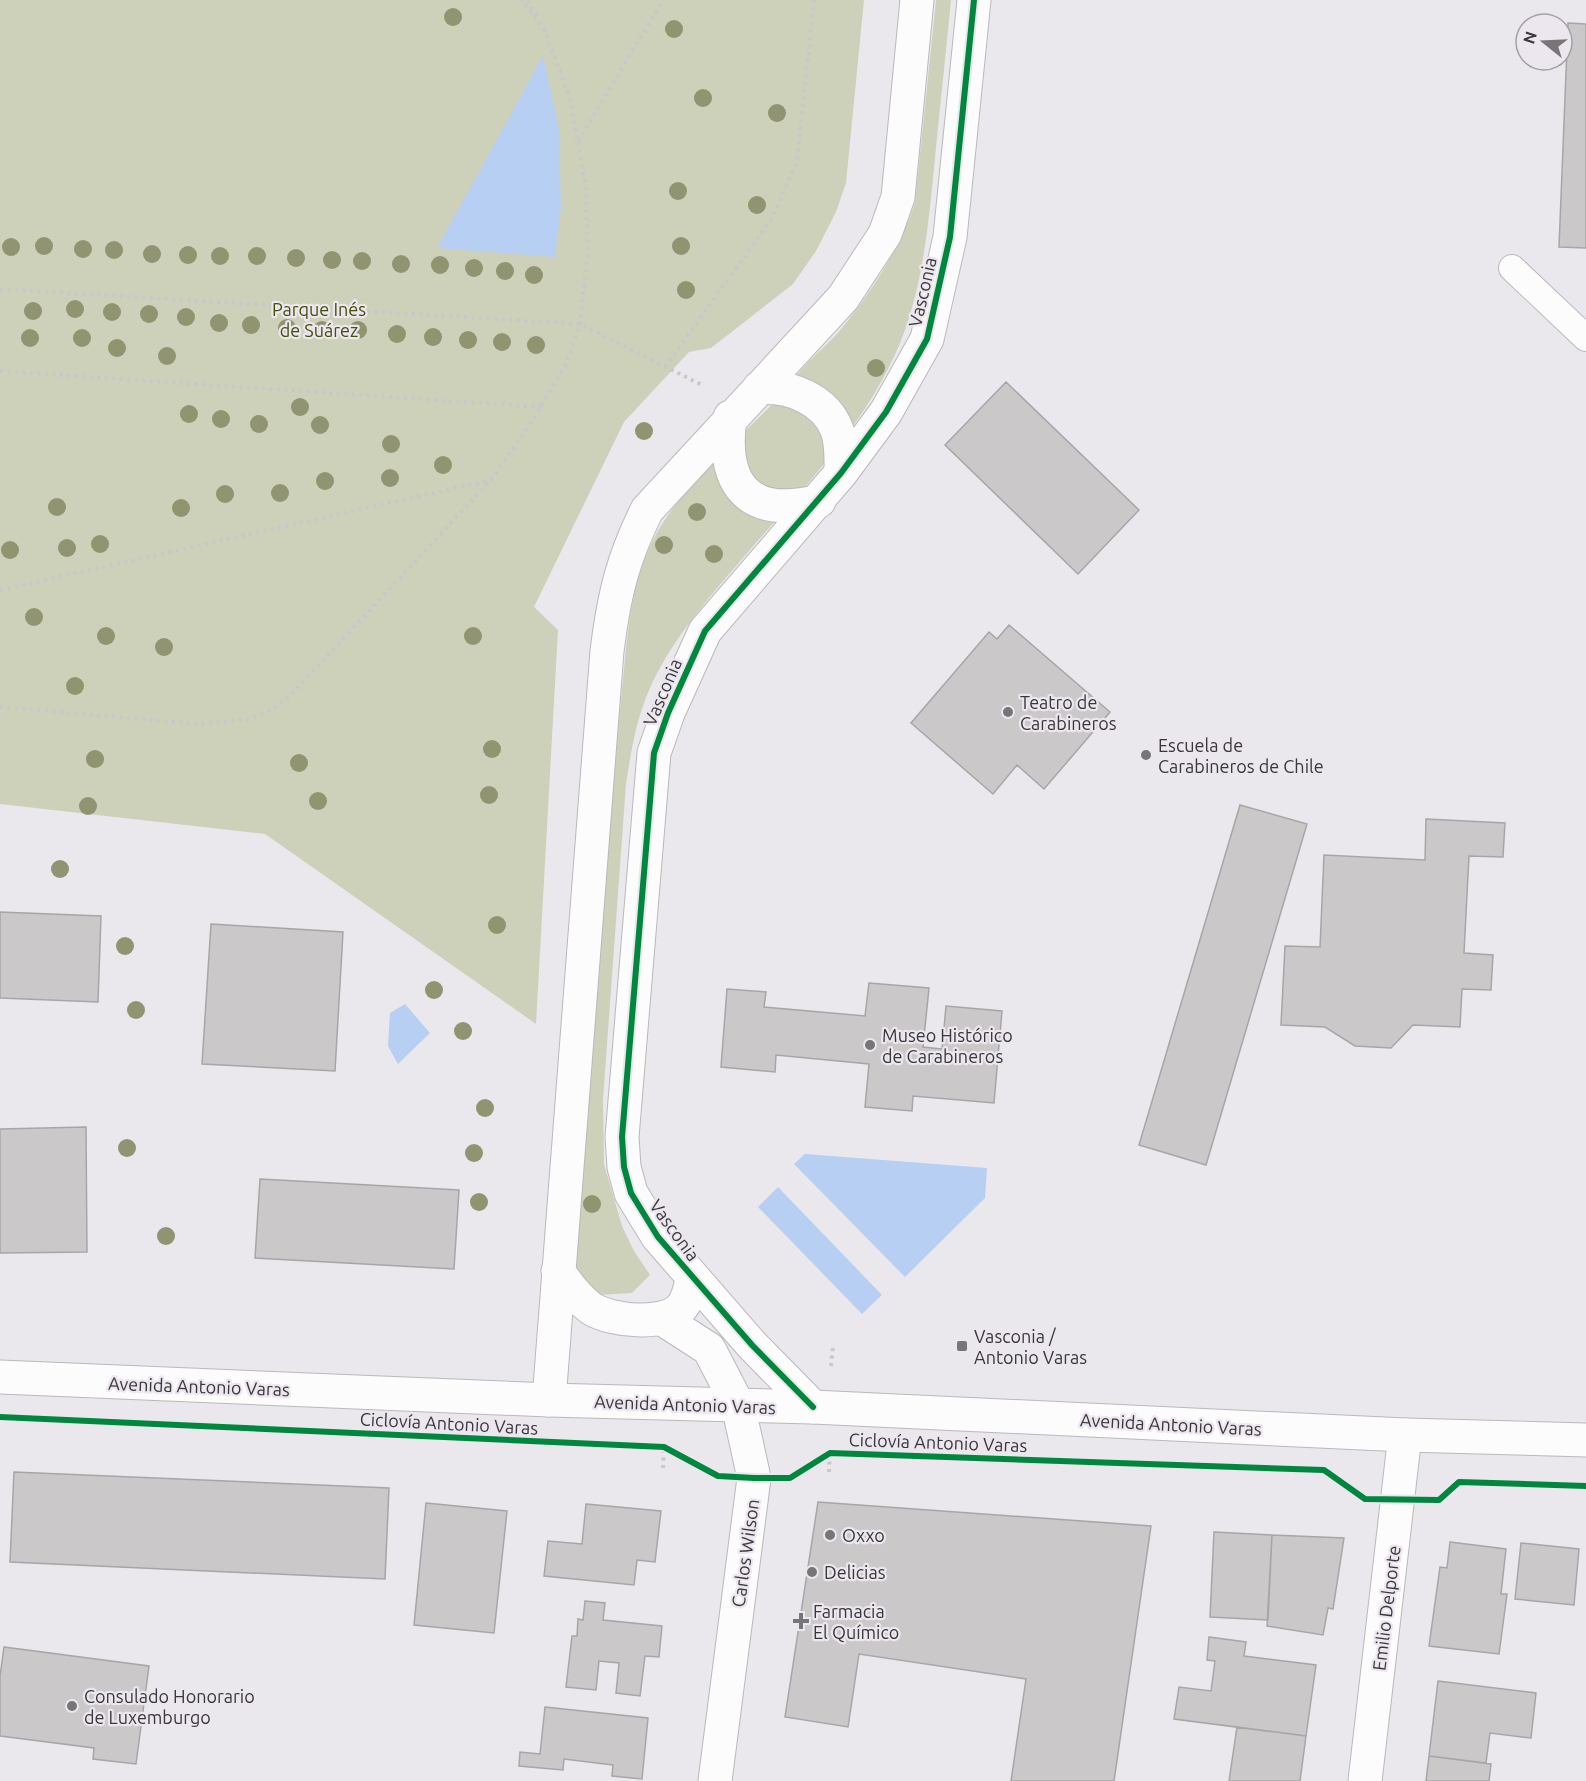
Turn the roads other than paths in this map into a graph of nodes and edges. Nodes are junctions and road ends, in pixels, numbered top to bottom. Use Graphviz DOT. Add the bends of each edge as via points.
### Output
graph roads {
  1 [pos="917,0"];
  2 [pos="974,0"];
  3 [pos="1512,268"];
  4 [pos="1586,338"];
  5 [pos="744,403"];
  6 [pos="842,473"];
  7 [pos="819,501"];
  8 [pos="558,1271"];
  9 [pos="692,1279"];
  10 [pos="664,1320"];
  11 [pos="0,1377"];
  12 [pos="549,1400"];
  13 [pos="738,1406"];
  14 [pos="813,1407"];
  15 [pos="1405,1435"];
  16 [pos="1586,1440"];
  17 [pos="715,1781"];
  18 [pos="1365,1781"];
  1 -- 5 [label="street" via="898,197 885,234 848,291"];
  2 -- 6 [label="street, Vasconia" via="950,237 933,320 927,339 886,412"];
  3 -- 4 [label="lane"];
  5 -- 6 [label="street" via="771,387 803,395 829,415 837,431"];
  5 -- 7 [label="street" via="728,455 740,487 770,506"];
  5 -- 8 [label="street" via="647,510 616,585 606,663"];
  6 -- 7 [label="street, Vasconia"];
  7 -- 9 [label="street, Vasconia" via="705,631 654,753 622,1137 624,1167 642,1214"];
  8 -- 10 [label="street" via="578,1297 606,1316"];
  8 -- 12 [label="street"];
  9 -- 10 [label="street, Vasconia" via="681,1309"];
  9 -- 14 [label="street, Vasconia"];
  10 -- 13 [label="street, Carlos Wilson" via="709,1349"];
  11 -- 12 [label="street, Avenida Antonio Varas"];
  12 -- 13 [label="street, Avenida Antonio Varas"];
  13 -- 14 [label="street, Avenida Antonio Varas"];
  13 -- 17 [label="street, Carlos Wilson" via="754,1478"];
  14 -- 15 [label="street, Avenida Antonio Varas"];
  15 -- 16 [label="street, Avenida Antonio Varas"];
  15 -- 18 [label="street, Emilio Delporte"];
}
